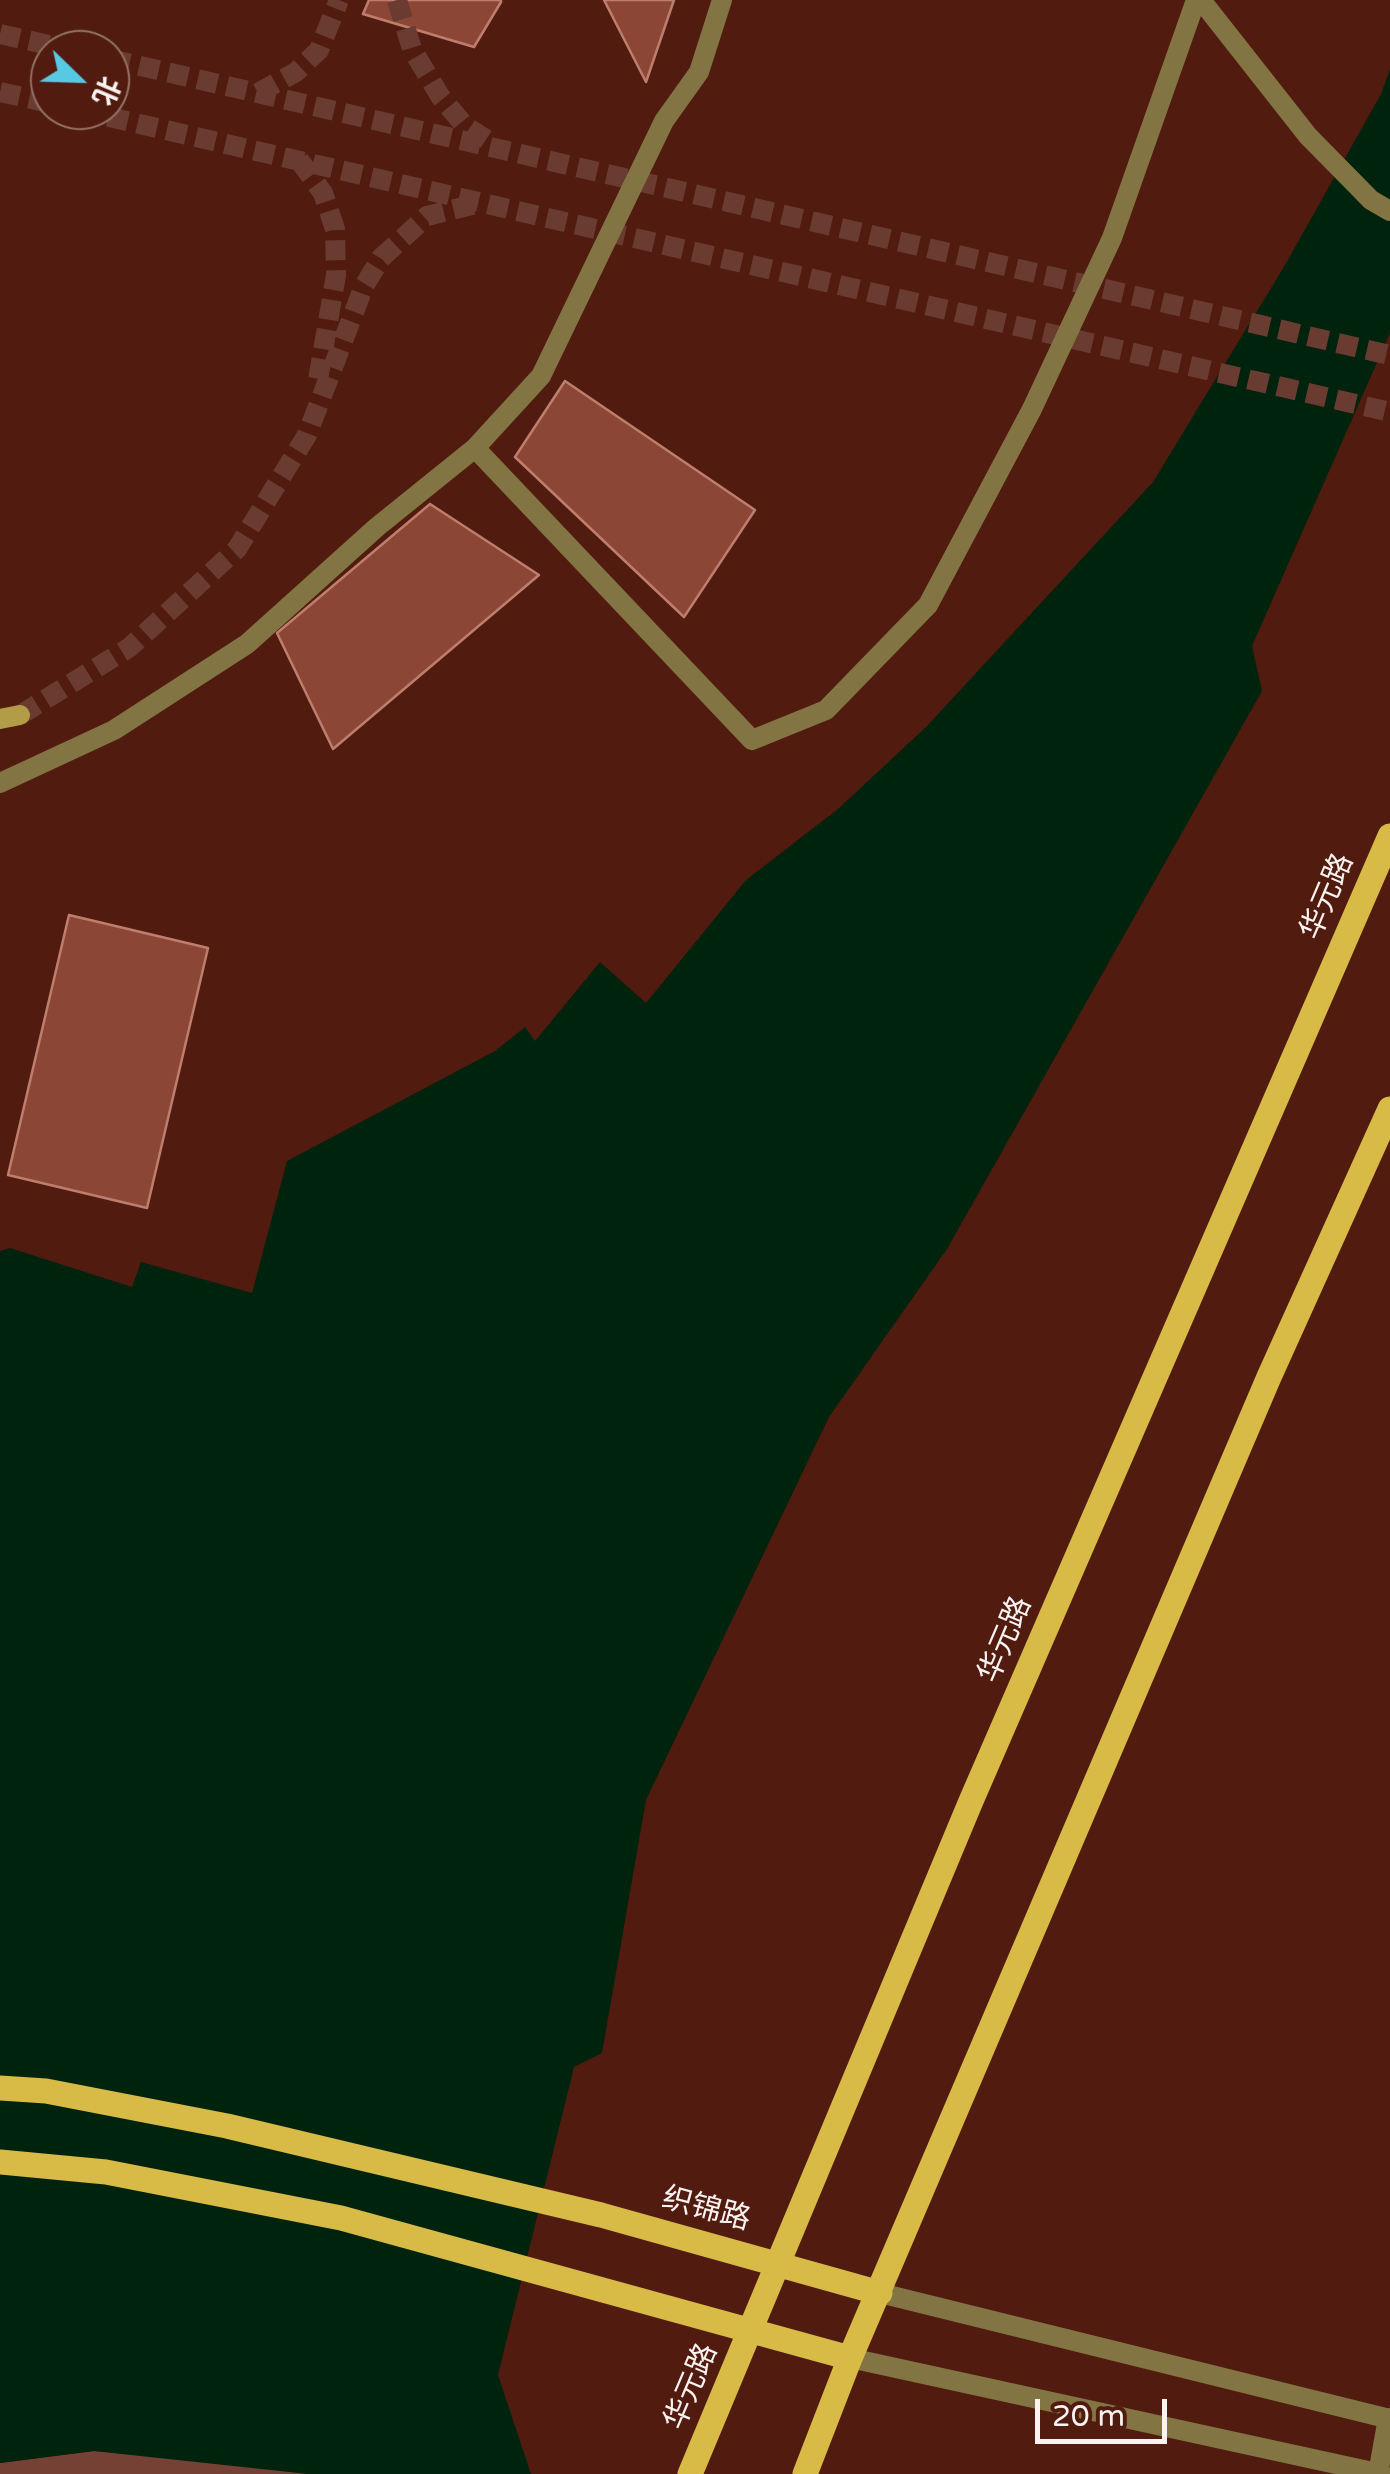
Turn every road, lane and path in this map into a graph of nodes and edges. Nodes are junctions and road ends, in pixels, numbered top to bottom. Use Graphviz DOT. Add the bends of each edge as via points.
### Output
graph roads {
  1 [pos="722,0"];
  2 [pos="1198,0"];
  3 [pos="1390,210"];
  4 [pos="475,448"];
  5 [pos="0,783"];
  6 [pos="1390,836"];
  7 [pos="1390,1109"];
  8 [pos="0,2088"];
  9 [pos="0,2162"];
  10 [pos="777,2262"];
  11 [pos="880,2293"];
  12 [pos="753,2328"];
  13 [pos="850,2358"];
  14 [pos="1389,2418"];
  15 [pos="690,2474"];
  16 [pos="804,2474"];
  17 [pos="1379,2474"];
  1 -- 4 [label="street" via="699,72 664,122 541,376"];
  2 -- 3 [label="street" via="1308,136 1371,200"];
  2 -- 4 [label="street" via="1112,238 1032,409 928,605 826,710 752,740"];
  4 -- 5 [label="street" via="247,644 114,730"];
  6 -- 10 [label="main road, 华元路"];
  7 -- 11 [label="main road" via="1268,1377"];
  8 -- 10 [label="main road, 织锦路" via="46,2090 227,2126"];
  9 -- 12 [label="main road" via="106,2172 341,2218"];
  10 -- 11 [label="main road, 织锦路"];
  10 -- 12 [label="main road, 华元路"];
  11 -- 13 [label="main road"];
  11 -- 14 [label="street, 织锦路"];
  12 -- 13 [label="main road"];
  12 -- 15 [label="main road, 华元路"];
  13 -- 16 [label="main road"];
  13 -- 17 [label="street"];
  14 -- 17 [label="street"];
}
